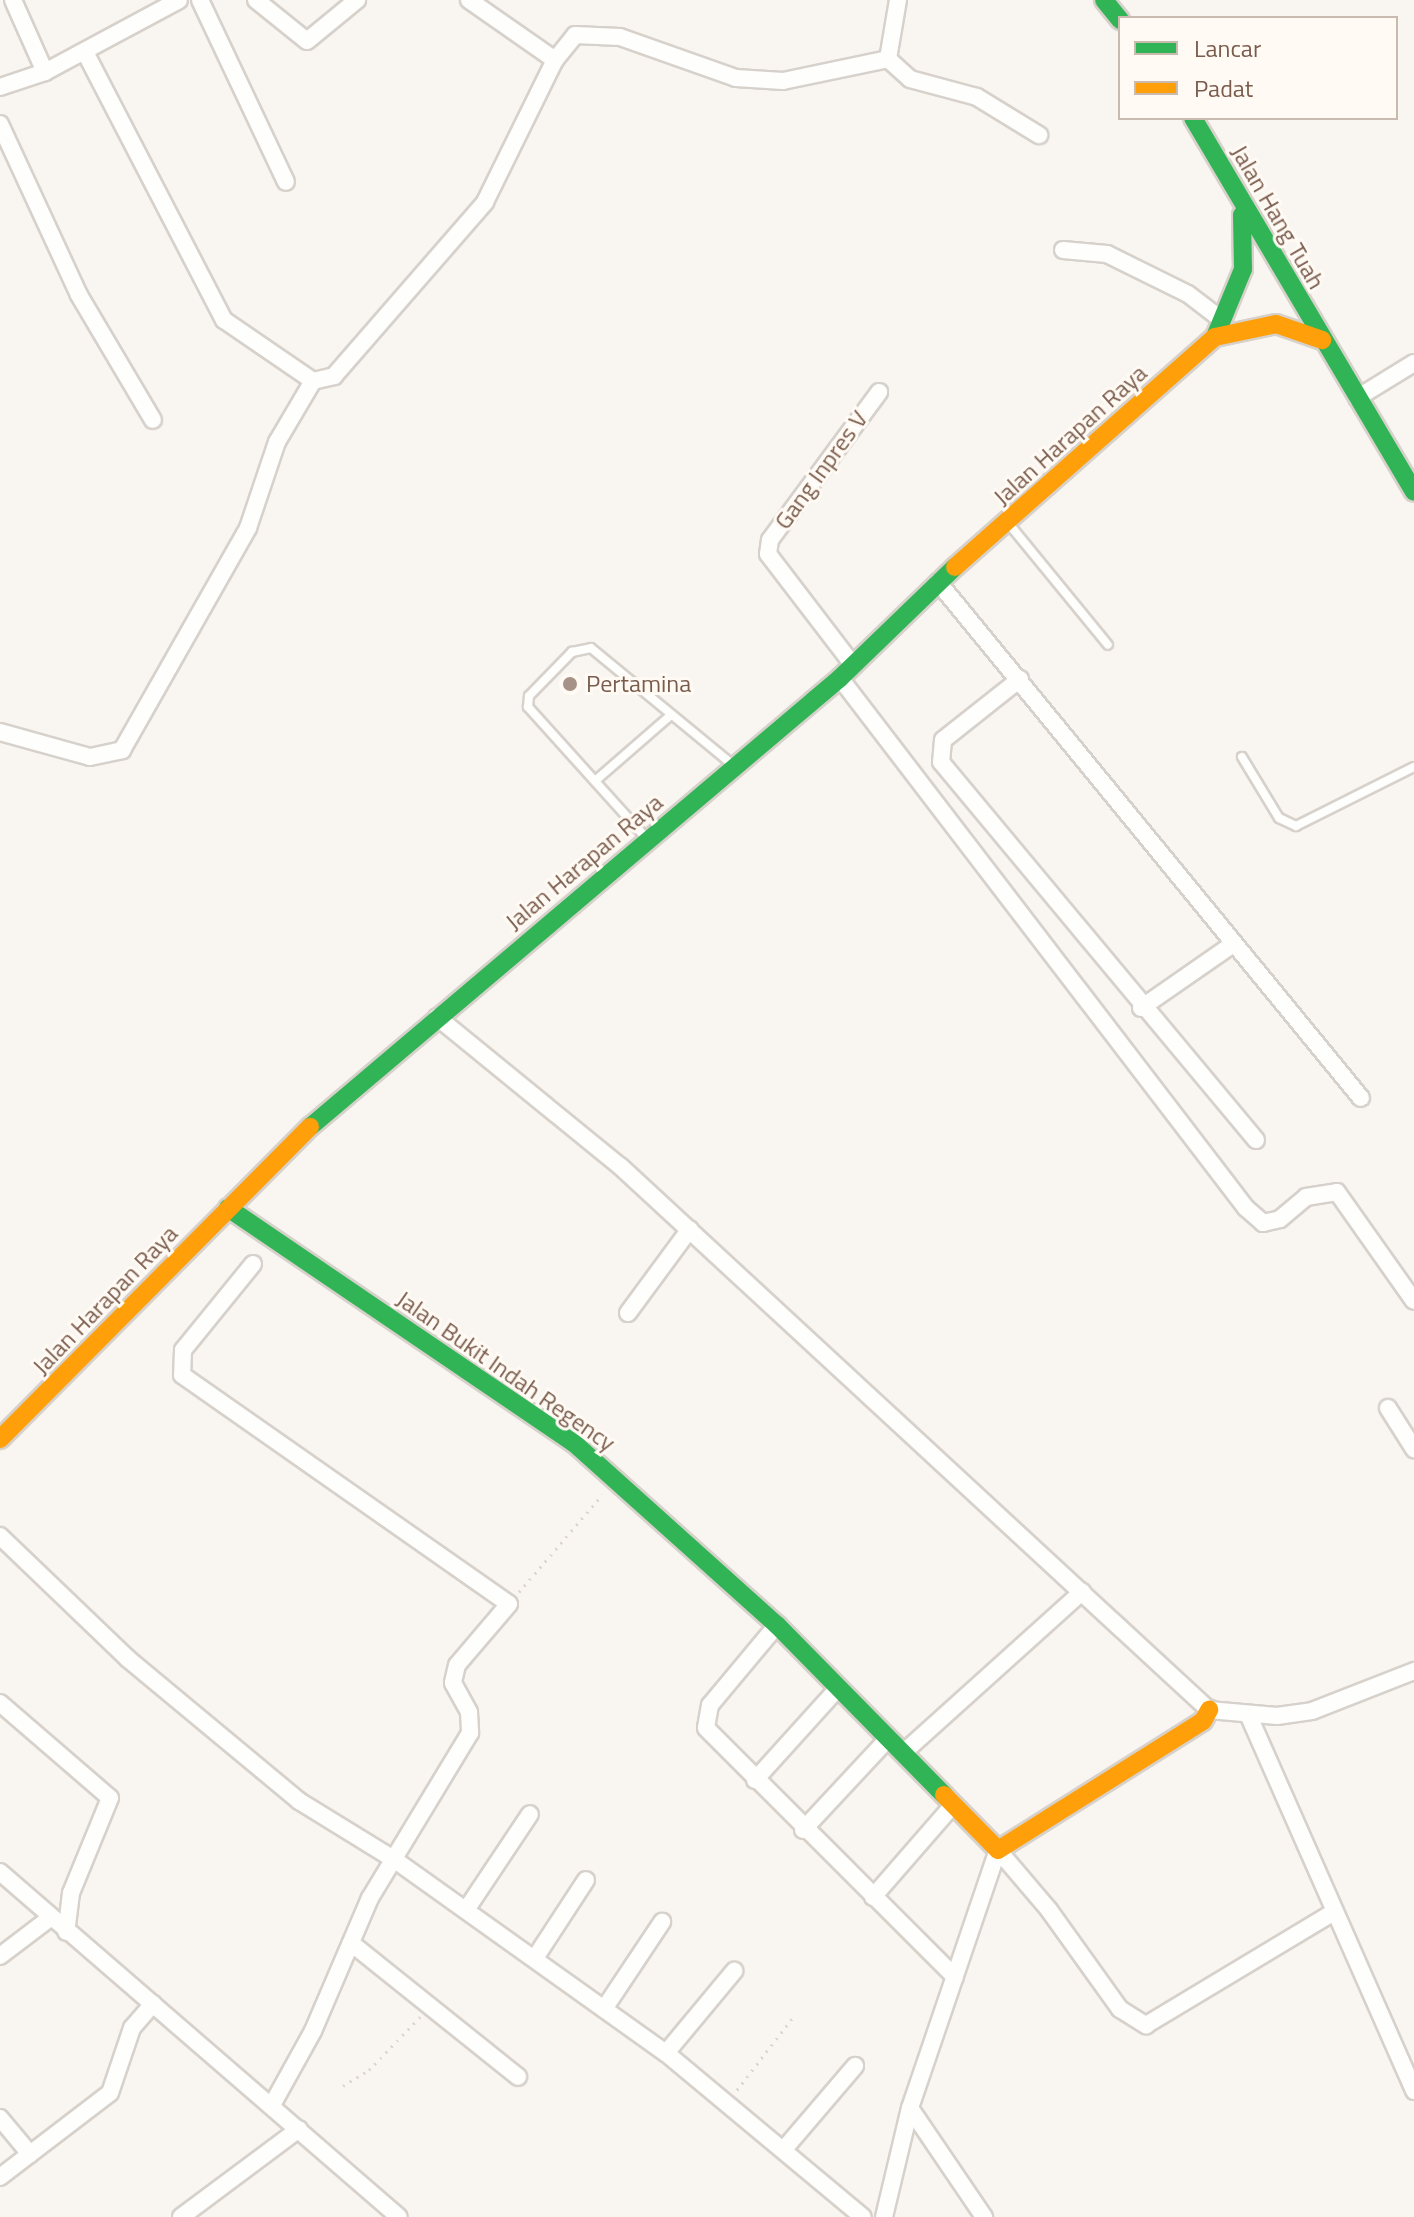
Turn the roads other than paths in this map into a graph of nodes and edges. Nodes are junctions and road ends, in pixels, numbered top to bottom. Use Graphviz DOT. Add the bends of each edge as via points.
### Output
graph roads {
  1 [pos="13,0"];
  2 [pos="179,0"];
  3 [pos="200,0"];
  4 [pos="256,0"];
  5 [pos="357,0"];
  6 [pos="469,0"];
  7 [pos="898,0"];
  8 [pos="1104,0"];
  9 [pos="1118,18"];
  10 [pos="85,52"];
  11 [pos="888,59"];
  12 [pos="555,60"];
  13 [pos="45,72"];
  14 [pos="0,87"];
  15 [pos="1194,120"];
  16 [pos="0,124"];
  17 [pos="1039,135"];
  18 [pos="286,182"];
  19 [pos="1242,208"];
  20 [pos="1063,250"];
  21 [pos="1219,328"];
  22 [pos="1322,340"];
  23 [pos="1414,363"];
  24 [pos="313,381"];
  25 [pos="879,392"];
  26 [pos="1357,398"];
  27 [pos="153,420"];
  28 [pos="1414,492"];
  29 [pos="1009,523"];
  30 [pos="938,582"];
  31 [pos="1108,645"];
  32 [pos="846,672"];
  33 [pos="1020,679"];
  34 [pos="671,715"];
  35 [pos="0,732"];
  36 [pos="1242,757"];
  37 [pos="735,767"];
  38 [pos="1414,767"];
  39 [pos="595,781"];
  40 [pos="648,840"];
  41 [pos="1233,944"];
  42 [pos="1141,1008"];
  43 [pos="437,1017"];
  44 [pos="1361,1098"];
  45 [pos="1256,1140"];
  46 [pos="228,1208"];
  47 [pos="690,1229"];
  48 [pos="253,1264"];
  49 [pos="1414,1301"];
  50 [pos="628,1313"];
  51 [pos="1388,1408"];
  52 [pos="0,1439"];
  53 [pos="1414,1449"];
  54 [pos="0,1536"];
  55 [pos="1082,1592"];
  56 [pos="777,1625"];
  57 [pos="1414,1671"];
  58 [pos="838,1688"];
  59 [pos="0,1703"];
  60 [pos="1209,1710"];
  61 [pos="1248,1714"];
  62 [pos="888,1739"];
  63 [pos="903,1753"];
  64 [pos="755,1780"];
  65 [pos="953,1805"];
  66 [pos="530,1814"];
  67 [pos="803,1830"];
  68 [pos="998,1850"];
  69 [pos="395,1860"];
  70 [pos="0,1872"];
  71 [pos="586,1880"];
  72 [pos="873,1897"];
  73 [pos="466,1910"];
  74 [pos="1334,1912"];
  75 [pos="50,1918"];
  76 [pos="662,1922"];
  77 [pos="66,1932"];
  78 [pos="351,1943"];
  79 [pos="0,1956"];
  80 [pos="535,1958"];
  81 [pos="734,1971"];
  82 [pos="955,1977"];
  83 [pos="153,2004"];
  84 [pos="604,2009"];
  85 [pos="666,2053"];
  86 [pos="855,2066"];
  87 [pos="518,2077"];
  88 [pos="1414,2091"];
  89 [pos="272,2105"];
  90 [pos="910,2108"];
  91 [pos="0,2118"];
  92 [pos="299,2129"];
  93 [pos="785,2148"];
  94 [pos="30,2154"];
  95 [pos="0,2177"];
  96 [pos="886,2216"];
  97 [pos="181,2217"];
  98 [pos="399,2217"];
  99 [pos="863,2217"];
  100 [pos="984,2217"];
  1 -- 13 [label="street"];
  2 -- 10 [label="street"];
  3 -- 18 [label="street"];
  4 -- 5 [label="street" via="307,41"];
  6 -- 12 [label="street"];
  7 -- 11 [label="street"];
  8 -- 9 [label="main road"];
  10 -- 13 [label="street"];
  10 -- 24 [label="street" via="224,320"];
  11 -- 12 [label="street" via="761,82 595,34 575,35"];
  11 -- 17 [label="street" via="910,79 977,97"];
  12 -- 24 [label="street" via="485,202 334,376"];
  13 -- 14 [label="street"];
  15 -- 19 [label="main road, Jalan Hang Tuah"];
  16 -- 27 [label="street" via="79,295"];
  19 -- 21 [label="main road" via="1243,269"];
  19 -- 22 [label="main road, Jalan Hang Tuah"];
  20 -- 21 [label="street" via="1107,254 1188,294"];
  21 -- 22 [label="main road" via="1276,324"];
  21 -- 29 [label="main road, Jalan Harapan Raya"];
  22 -- 26 [label="main road, Jalan Hang Tuah"];
  23 -- 26 [label="street"];
  24 -- 35 [label="street" via="277,442 248,528 122,750 90,757"];
  25 -- 32 [label="street, Gang Inpres V" via="770,540 768,554"];
  26 -- 28 [label="main road, Jalan Hang Tuah"];
  29 -- 30 [label="main road, Jalan Harapan Raya"];
  29 -- 31 [label="lane"];
  30 -- 32 [label="main road, Jalan Harapan Raya"];
  30 -- 33 [label="street"];
  32 -- 37 [label="main road, Jalan Harapan Raya"];
  32 -- 49 [label="street, Gang Inpres V" via="1246,1208 1263,1223 1280,1219 1306,1197 1330,1189 1346,1197"];
  33 -- 41 [label="street"];
  33 -- 42 [label="street" via="943,740 941,762"];
  34 -- 37 [label="lane"];
  34 -- 39 [label="lane"];
  34 -- 39 [label="lane" via="591,648 572,652 527,701"];
  36 -- 38 [label="lane" via="1279,818 1296,826"];
  37 -- 40 [label="main road, Jalan Harapan Raya"];
  39 -- 40 [label="lane"];
  40 -- 43 [label="main road, Jalan Harapan Raya"];
  41 -- 42 [label="street"];
  41 -- 44 [label="street"];
  42 -- 45 [label="street"];
  43 -- 46 [label="main road, Jalan Harapan Raya" via="269,1162"];
  43 -- 47 [label="street"];
  46 -- 52 [label="main road, Jalan Harapan Raya"];
  46 -- 56 [label="main road, Jalan Bukit Indah Regency" via="574,1443"];
  47 -- 50 [label="street"];
  47 -- 55 [label="street"];
  48 -- 69 [label="street" via="183,1350 182,1375 509,1604 453,1673 470,1733"];
  51 -- 53 [label="street"];
  54 -- 69 [label="street" via="127,1658 269,1777"];
  55 -- 60 [label="street"];
  55 -- 63 [label="street"];
  56 -- 58 [label="main road, Jalan Bukit Indah Regency"];
  56 -- 64 [label="street" via="704,1720"];
  57 -- 61 [label="street" via="1312,1711"];
  58 -- 62 [label="main road, Jalan Bukit Indah Regency"];
  58 -- 64 [label="street"];
  59 -- 77 [label="street" via="110,1798 71,1893"];
  60 -- 61 [label="street"];
  60 -- 68 [label="main road" via="1203,1721"];
  61 -- 74 [label="street"];
  62 -- 63 [label="main road, Jalan Bukit Indah Regency"];
  62 -- 67 [label="street"];
  63 -- 65 [label="main road, Jalan Bukit Indah Regency"];
  64 -- 67 [label="street"];
  65 -- 68 [label="main road, Jalan Bukit Indah Regency"];
  65 -- 72 [label="street"];
  66 -- 73 [label="street"];
  67 -- 72 [label="street"];
  68 -- 74 [label="street" via="1120,2009 1146,2025"];
  68 -- 82 [label="street"];
  69 -- 73 [label="street"];
  69 -- 78 [label="street"];
  70 -- 75 [label="street"];
  71 -- 80 [label="street"];
  72 -- 82 [label="street"];
  73 -- 80 [label="street"];
  74 -- 88 [label="street"];
  75 -- 77 [label="street"];
  75 -- 79 [label="street"];
  76 -- 84 [label="street"];
  77 -- 83 [label="street"];
  78 -- 87 [label="street"];
  78 -- 89 [label="street"];
  80 -- 84 [label="street"];
  81 -- 85 [label="street"];
  82 -- 90 [label="street"];
  83 -- 89 [label="street"];
  83 -- 94 [label="street" via="132,2028 110,2093"];
  84 -- 85 [label="street"];
  85 -- 93 [label="street"];
  86 -- 93 [label="street"];
  89 -- 92 [label="street"];
  90 -- 96 [label="street"];
  90 -- 100 [label="street"];
  91 -- 94 [label="street"];
  92 -- 97 [label="street"];
  92 -- 98 [label="street"];
  93 -- 99 [label="street"];
  94 -- 95 [label="street"];
}
